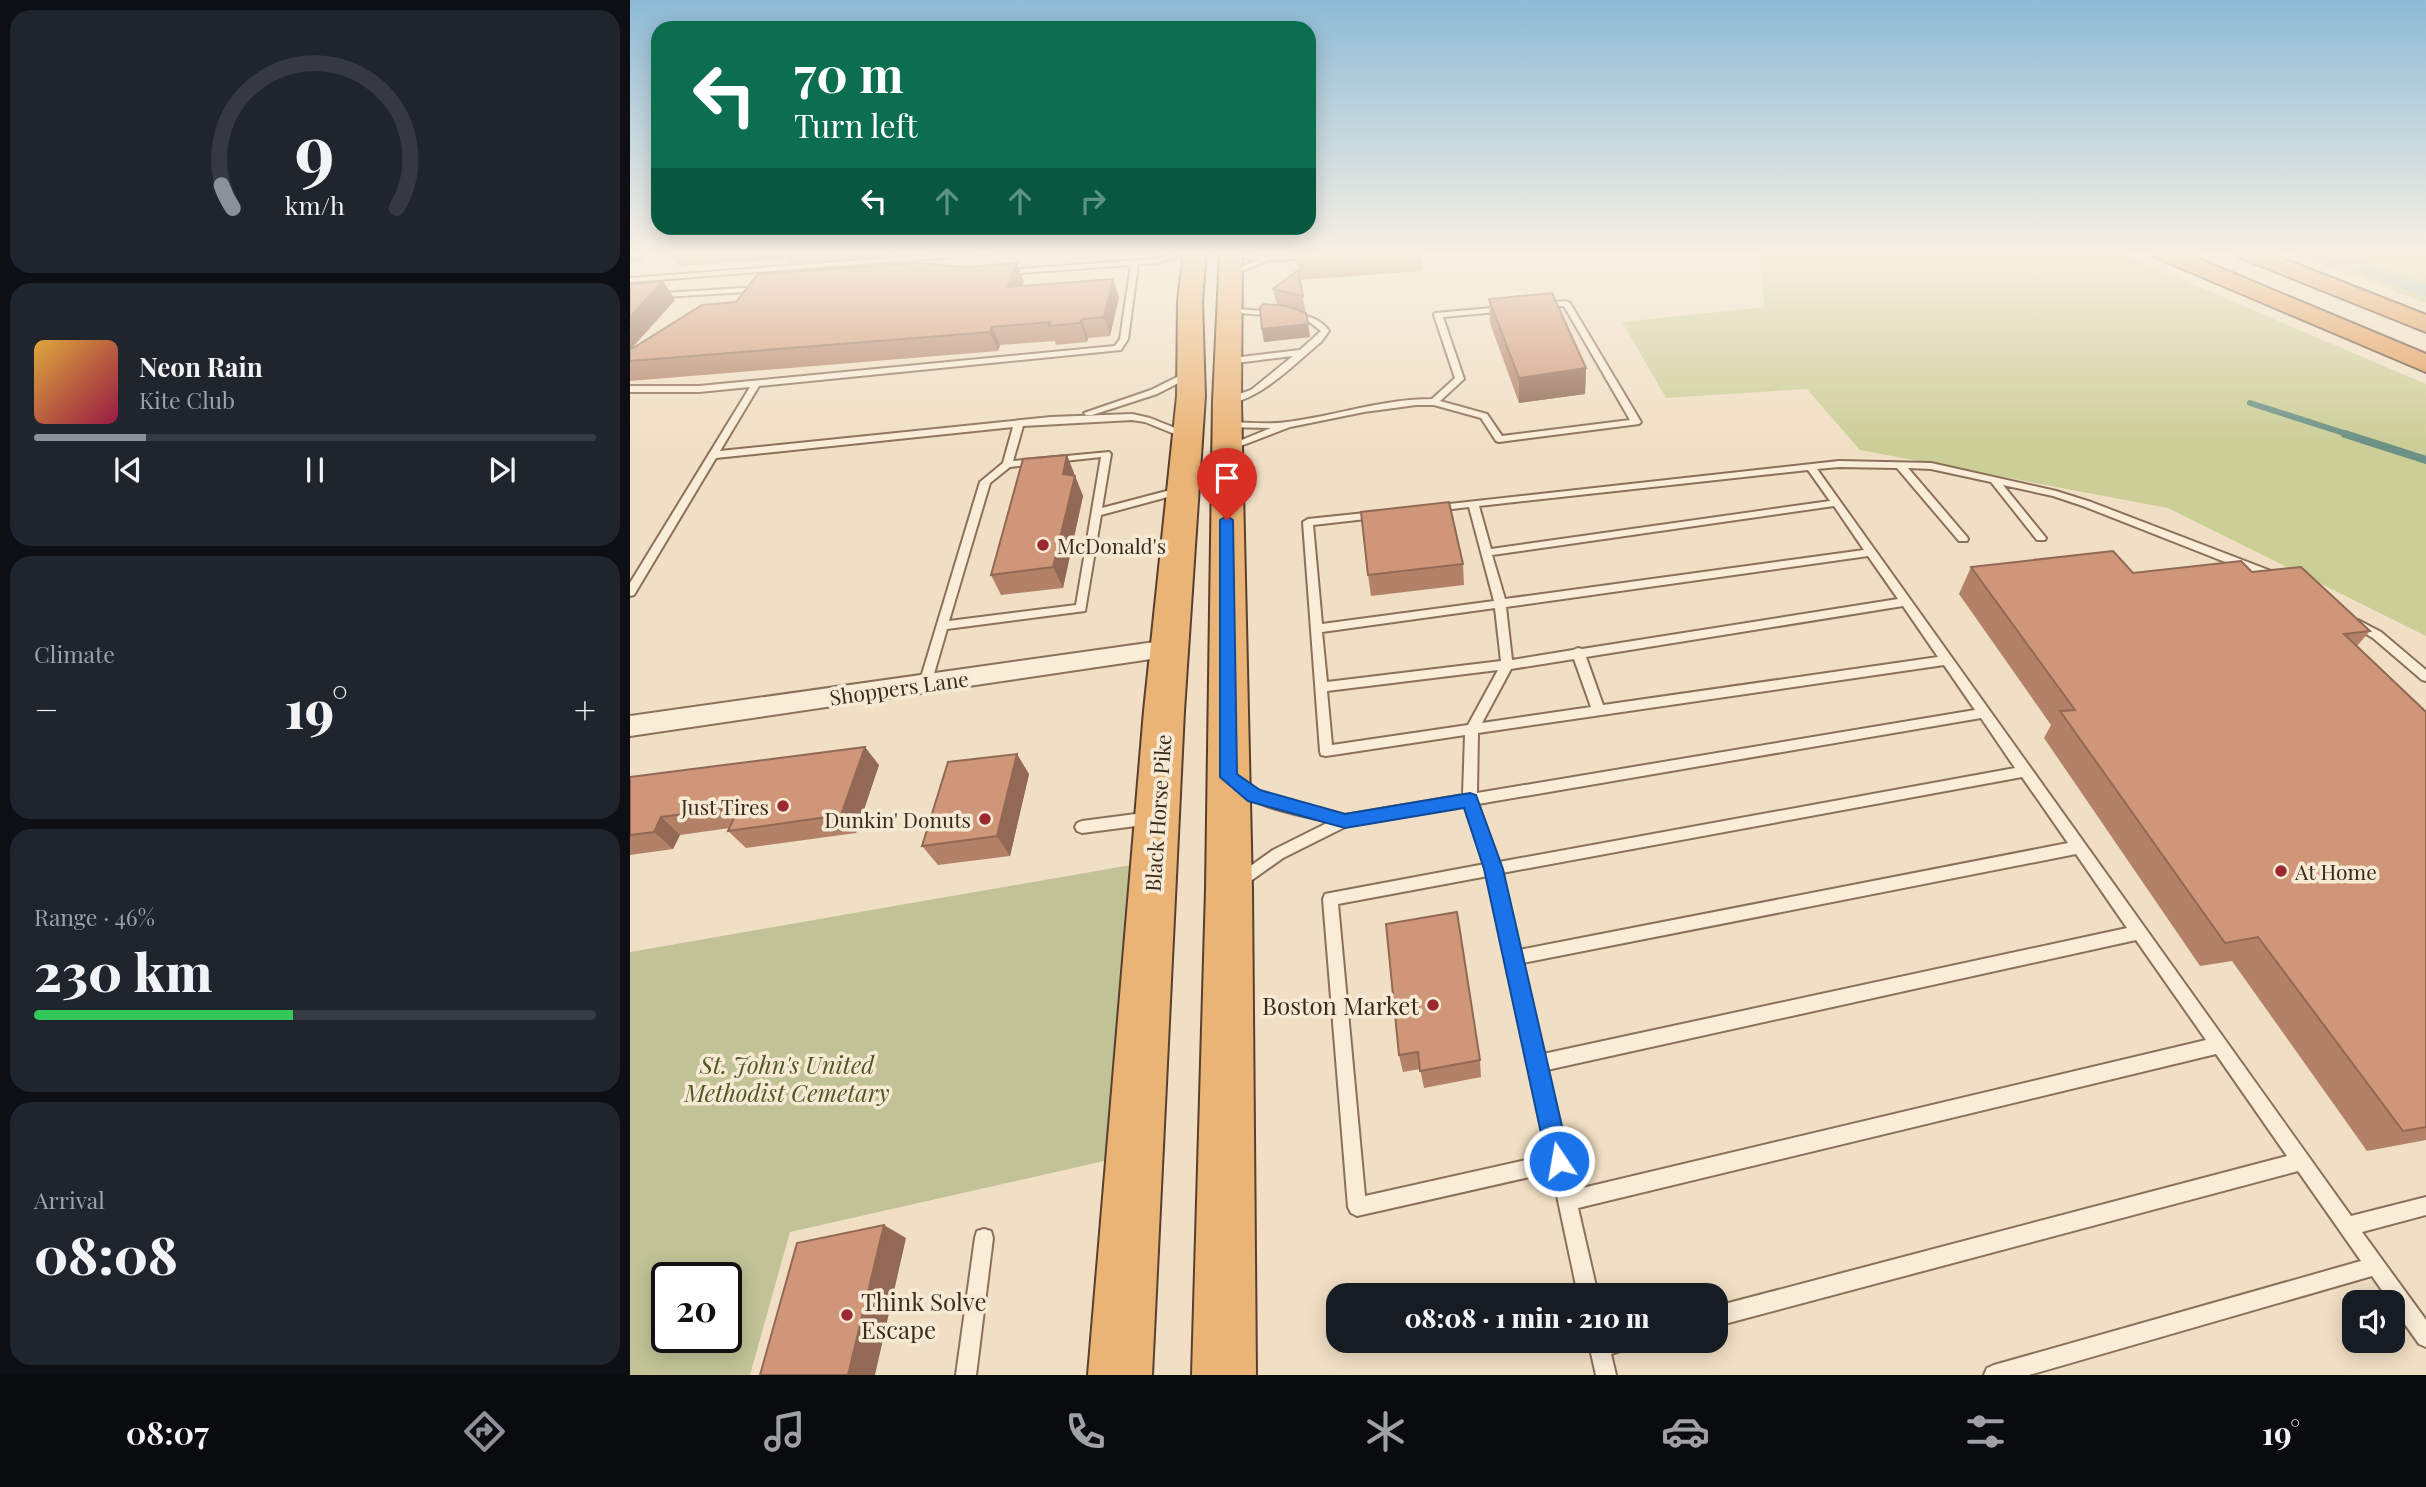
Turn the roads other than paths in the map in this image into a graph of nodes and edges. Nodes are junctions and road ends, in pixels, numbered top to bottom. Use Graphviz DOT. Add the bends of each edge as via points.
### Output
graph roads {
  1 [pos="1127,316"];
  2 [pos="1195,316"];
  3 [pos="1226,316"];
  4 [pos="1304,316"];
  5 [pos="1438,316"];
  6 [pos="1574,316"];
  7 [pos="2313,316"];
  8 [pos="2406,316"];
  9 [pos="2426,324"];
  10 [pos="1302,353"];
  11 [pos="2426,364"];
  12 [pos="756,384"];
  13 [pos="630,389"];
  14 [pos="1220,402"];
  15 [pos="1434,402"];
  16 [pos="1051,420"];
  17 [pos="1018,423"];
  18 [pos="1287,425"];
  19 [pos="1187,436"];
  20 [pos="713,455"];
  21 [pos="1007,464"];
  22 [pos="1899,464"];
  23 [pos="1811,467"];
  24 [pos="1994,480"];
  25 [pos="1182,490"];
  26 [pos="1836,503"];
  27 [pos="1473,504"];
  28 [pos="1418,510"];
  29 [pos="1097,513"];
  30 [pos="1391,513"];
  31 [pos="2041,538"];
  32 [pos="1963,539"];
  33 [pos="1871,552"];
  34 [pos="1486,553"];
  35 [pos="2282,580"];
  36 [pos="630,592"];
  37 [pos="1906,602"];
  38 [pos="1500,603"];
  39 [pos="2353,621"];
  40 [pos="942,626"];
  41 [pos="1317,629"];
  42 [pos="1169,649"];
  43 [pos="1578,652"];
  44 [pos="1947,660"];
  45 [pos="1507,665"];
  46 [pos="2426,677"];
  47 [pos="925,684"];
  48 [pos="1322,687"];
  49 [pos="1599,711"];
  50 [pos="1984,713"];
  51 [pos="630,726"];
  52 [pos="1472,729"];
  53 [pos="2025,771"];
  54 [pos="1228,777"];
  55 [pos="1470,800"];
  56 [pos="1157,817"];
  57 [pos="1345,821"];
  58 [pos="1082,827"];
  59 [pos="2079,847"];
  60 [pos="1494,869"];
  61 [pos="1229,889"];
  62 [pos="2139,932"];
  63 [pos="1513,958"];
  64 [pos="2218,1045"];
  65 [pos="1537,1064"];
  66 [pos="1559,1161"];
  67 [pos="2301,1161"];
  68 [pos="1568,1202"];
  69 [pos="2426,1206"];
  70 [pos="2348,1226"];
  71 [pos="984,1238"];
  72 [pos="2375,1266"];
  73 [pos="1585,1283"];
  74 [pos="1728,1313"];
  75 [pos="2426,1337"];
  76 [pos="1601,1353"];
  77 [pos="966,1375"];
  78 [pos="1120,1375"];
  79 [pos="1224,1375"];
  80 [pos="1606,1375"];
  81 [pos="1994,1375"];
  1 -- 12 [label="lane" via="1118,348"];
  2 -- 14 [label="highway, Black Horse Pike"];
  3 -- 14 [label="highway, Black Horse Pike"];
  4 -- 10 [label="lane" via="1325,331"];
  5 -- 15 [label="lane" via="1460,379"];
  6 -- 15 [label="lane" via="1636,422 1499,439 1484,416"];
  7 -- 11 [label="highway"];
  8 -- 9 [label="highway"];
  10 -- 14 [label="lane"];
  10 -- 14 [label="lane" via="1254,392"];
  12 -- 13 [label="lane"];
  12 -- 20 [label="lane"];
  14 -- 16 [label="lane" via="1126,403"];
  14 -- 18 [label="lane"];
  14 -- 18 [label="lane"];
  14 -- 19 [label="highway, Black Horse Pike"];
  14 -- 54 [label="highway, Black Horse Pike"];
  15 -- 18 [label="lane" via="1364,409"];
  16 -- 17 [label="lane"];
  16 -- 19 [label="lane" via="1132,417"];
  17 -- 20 [label="lane"];
  17 -- 21 [label="lane"];
  19 -- 25 [label="highway, Black Horse Pike"];
  20 -- 36 [label="lane"];
  21 -- 29 [label="lane" via="1107,454"];
  21 -- 40 [label="lane" via="985,482"];
  22 -- 23 [label="lane"];
  22 -- 24 [label="lane"];
  22 -- 32 [label="lane"];
  23 -- 26 [label="lane"];
  23 -- 27 [label="lane"];
  24 -- 31 [label="lane"];
  24 -- 35 [label="lane" via="2087,505"];
  25 -- 29 [label="lane"];
  25 -- 42 [label="highway, Black Horse Pike"];
  26 -- 33 [label="lane"];
  26 -- 34 [label="lane"];
  27 -- 28 [label="lane"];
  27 -- 34 [label="lane"];
  29 -- 40 [label="lane" via="1082,608"];
  30 -- 41 [label="lane" via="1308,522"];
  33 -- 37 [label="lane"];
  33 -- 38 [label="lane"];
  34 -- 38 [label="lane"];
  37 -- 43 [label="lane"];
  37 -- 44 [label="lane"];
  38 -- 41 [label="lane"];
  38 -- 45 [label="lane"];
  39 -- 46 [label="lane"];
  40 -- 47 [label="lane"];
  41 -- 48 [label="lane"];
  42 -- 47 [label="street, Shoppers Lane"];
  42 -- 56 [label="highway, Black Horse Pike"];
  43 -- 45 [label="lane"];
  43 -- 49 [label="lane"];
  44 -- 49 [label="lane"];
  44 -- 50 [label="lane"];
  45 -- 48 [label="lane"];
  45 -- 52 [label="lane"];
  47 -- 51 [label="street, Shoppers Lane"];
  48 -- 52 [label="lane" via="1326,751"];
  49 -- 52 [label="lane"];
  50 -- 53 [label="lane"];
  50 -- 55 [label="lane"];
  52 -- 55 [label="lane"];
  53 -- 59 [label="lane"];
  53 -- 60 [label="lane"];
  54 -- 57 [label="lane" via="1255,796"];
  54 -- 61 [label="highway, Black Horse Pike"];
  55 -- 57 [label="lane"];
  55 -- 60 [label="lane"];
  56 -- 58 [label="lane"];
  56 -- 78 [label="highway, Black Horse Pike"];
  57 -- 61 [label="lane" via="1278,854"];
  59 -- 62 [label="lane"];
  59 -- 63 [label="lane"];
  60 -- 63 [label="lane"];
  60 -- 66 [label="lane" via="1330,899 1357,1207"];
  61 -- 79 [label="highway, Black Horse Pike"];
  62 -- 64 [label="lane"];
  62 -- 65 [label="lane"];
  63 -- 65 [label="lane"];
  64 -- 67 [label="lane"];
  64 -- 68 [label="lane"];
  65 -- 66 [label="lane"];
  66 -- 68 [label="lane"];
  67 -- 70 [label="lane"];
  67 -- 74 [label="lane"];
  68 -- 73 [label="lane"];
  69 -- 70 [label="lane"];
  70 -- 72 [label="lane"];
  71 -- 77 [label="lane"];
  72 -- 75 [label="lane"];
  72 -- 81 [label="lane"];
  76 -- 80 [label="lane"];
}
